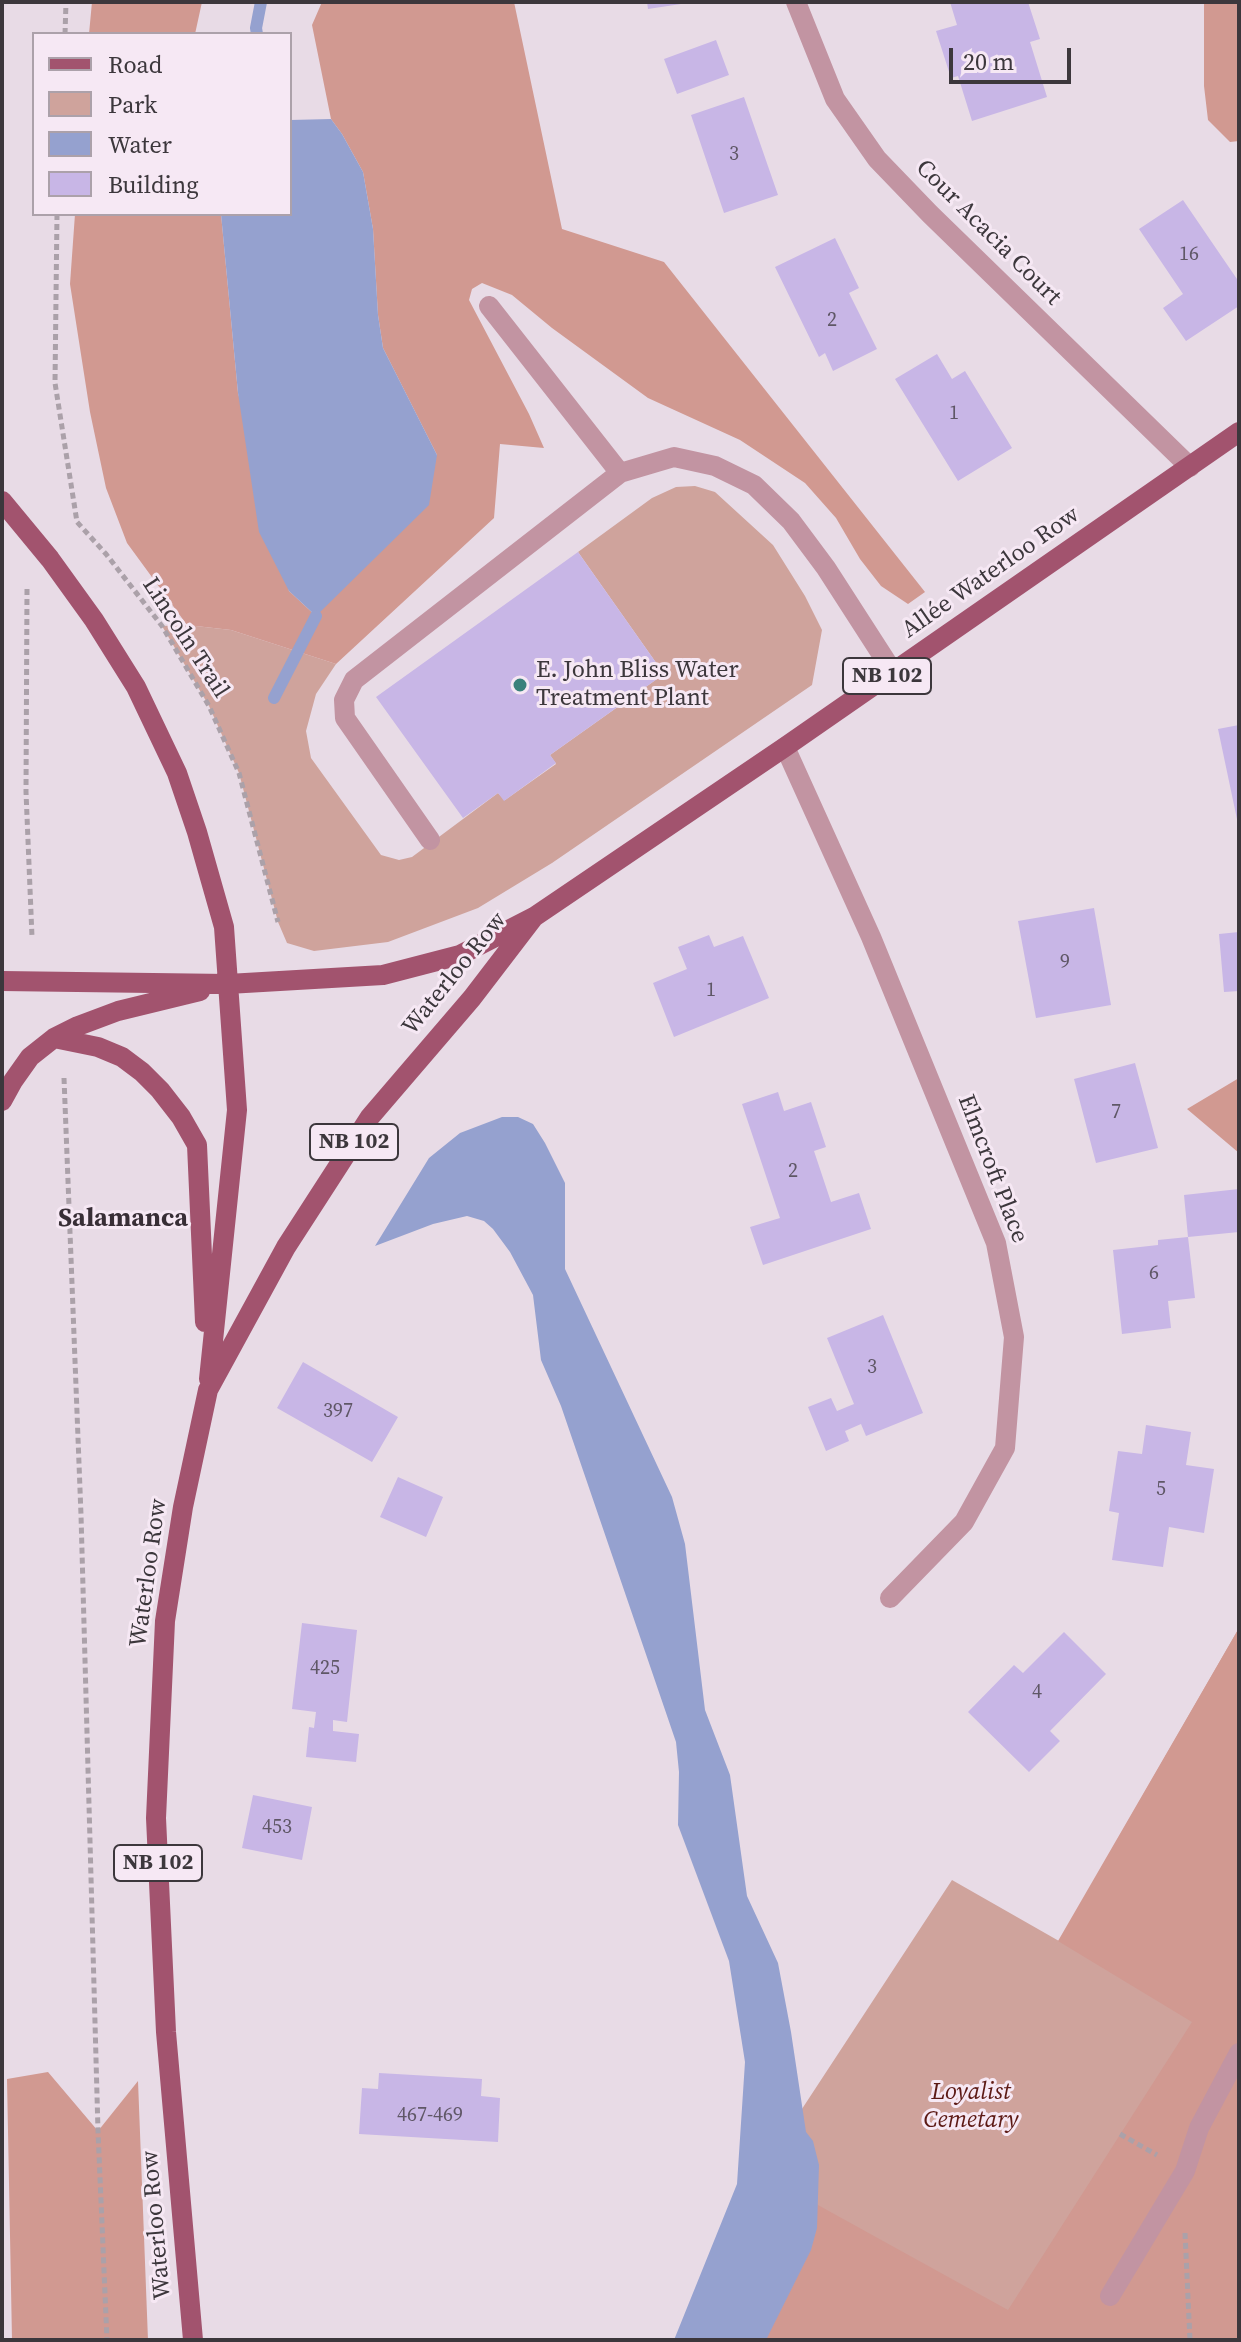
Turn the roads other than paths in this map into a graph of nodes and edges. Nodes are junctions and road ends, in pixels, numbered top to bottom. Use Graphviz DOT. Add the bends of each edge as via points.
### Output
graph roads {
  1 [pos="796,2"];
  2 [pos="489,306"];
  3 [pos="1239,432"];
  4 [pos="1190,467"];
  5 [pos="620,473"];
  6 [pos="2,501"];
  7 [pos="893,672"];
  8 [pos="785,747"];
  9 [pos="430,840"];
  10 [pos="534,917"];
  11 [pos="2,981"];
  12 [pos="228,984"];
  13 [pos="54,1038"];
  14 [pos="2,1101"];
  15 [pos="208,1390"];
  16 [pos="890,1598"];
  17 [pos="1239,2053"];
  18 [pos="1110,2296"];
  19 [pos="193,2340"];
  1 -- 4 [label="street, Cour Acacia Court" via="835,99 877,159"];
  2 -- 5 [label="street"];
  3 -- 4 [label="main road, Allée Waterloo Row / NB 102"];
  4 -- 7 [label="main road, Allée Waterloo Row / NB 102"];
  5 -- 7 [label="street" via="674,457 715,466 754,485 791,521 826,568"];
  5 -- 9 [label="street" via="354,680 344,700 345,718"];
  6 -- 12 [label="main road" via="102,634 136,687 177,773 224,927"];
  7 -- 8 [label="main road, Allée Waterloo Row / NB 102"];
  8 -- 10 [label="main road, Allée Waterloo Row / NB 102"];
  8 -- 16 [label="street, Elmcroft Place" via="871,937 996,1243 1014,1337 1005,1448 964,1522"];
  10 -- 12 [label="main road" via="460,955 383,975"];
  10 -- 15 [label="main road, Waterloo Row / NB 102" via="370,1117 286,1247"];
  11 -- 12 [label="main road"];
  12 -- 13 [label="main road" via="118,1011"];
  12 -- 15 [label="main road" via="237,1110"];
  13 -- 14 [label="main road" via="30,1057"];
  13 -- 15 [label="main road" via="122,1057 160,1090 197,1145"];
  15 -- 19 [label="main road, Waterloo Row / NB 102" via="165,1621 156,1818 166,2032"];
  17 -- 18 [label="street" via="1199,2128 1185,2171"];
}
